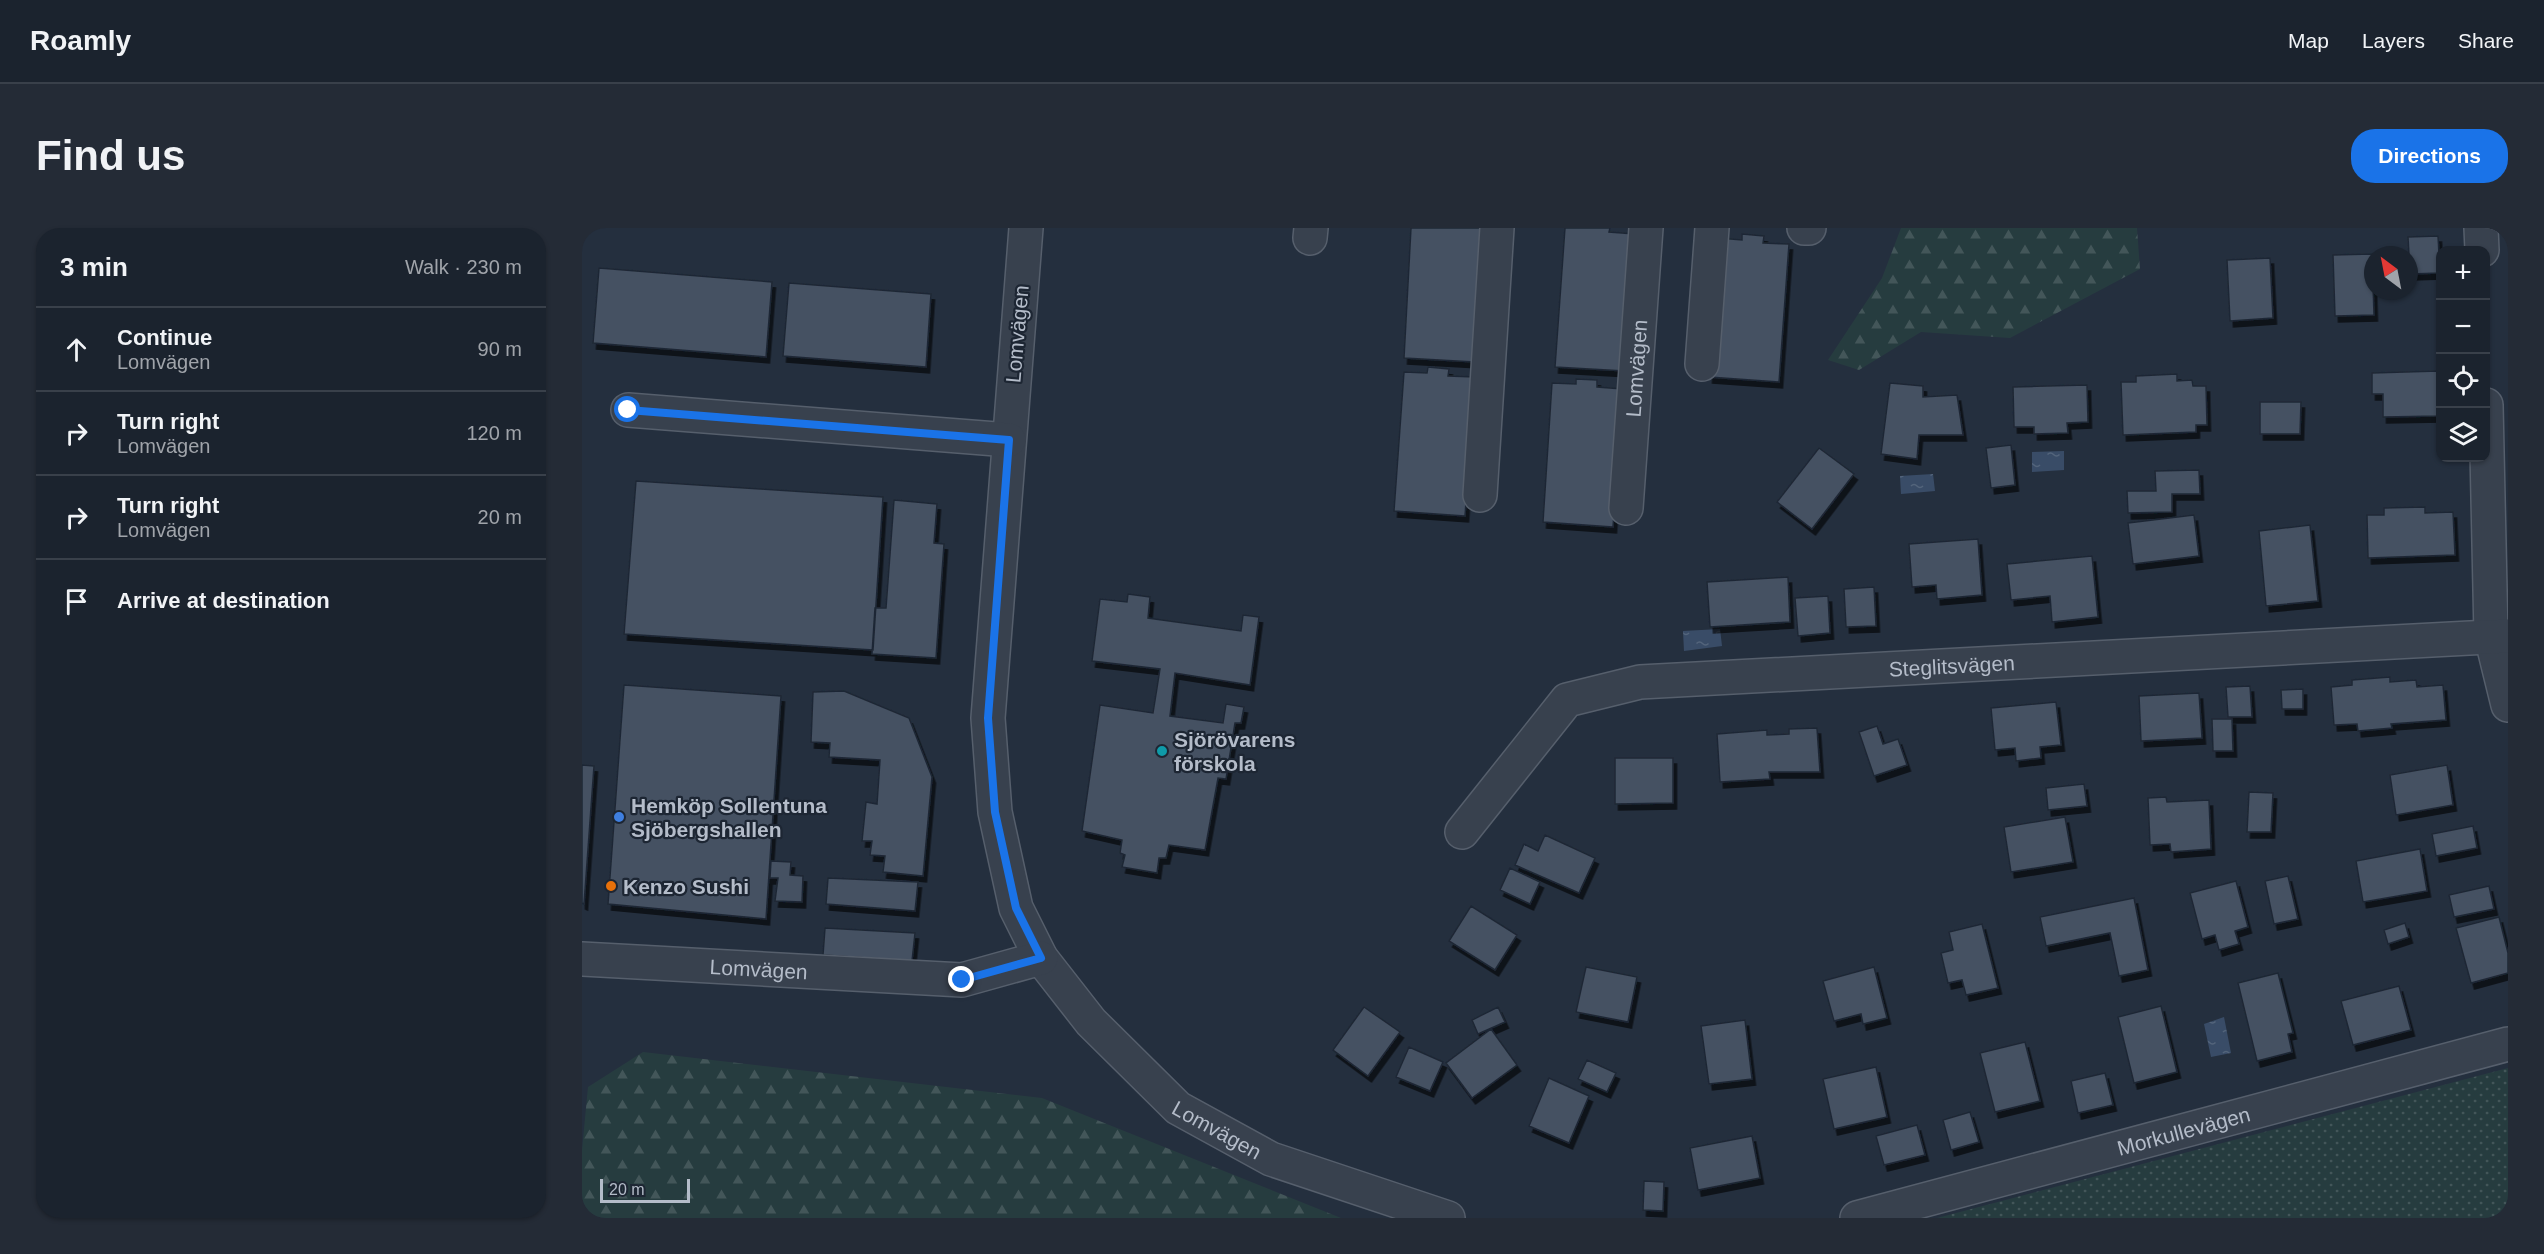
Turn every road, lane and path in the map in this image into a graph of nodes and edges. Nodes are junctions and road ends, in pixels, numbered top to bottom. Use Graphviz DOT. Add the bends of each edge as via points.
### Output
graph roads {
  1 [pos="1026,228"];
  2 [pos="1497,228"];
  3 [pos="1647,228"];
  4 [pos="1712,228"];
  5 [pos="1804,228"];
  6 [pos="1809,228"];
  7 [pos="2481,228"];
  8 [pos="2482,246"];
  9 [pos="1702,364"];
  10 [pos="2486,408"];
  11 [pos="628,410"];
  12 [pos="1009,440"];
  13 [pos="1480,495"];
  14 [pos="1626,508"];
  15 [pos="2500,636"];
  16 [pos="2508,705"];
  17 [pos="1462,832"];
  18 [pos="1041,958"];
  19 [pos="582,959"];
  20 [pos="2508,1044"];
  21 [pos="1448,1218"];
  22 [pos="1857,1218"];
  1 -- 12 [label="street, Lomvägen"];
  2 -- 13 [label="street"];
  3 -- 14 [label="street, Lomvägen"];
  4 -- 9 [label="street"];
  5 -- 6 [label="street"];
  7 -- 8 [label="street"];
  10 -- 15 [label="street"];
  11 -- 12 [label="street"];
  12 -- 18 [label="street, Lomvägen" via="988,718 995,812 1016,908"];
  15 -- 16 [label="street"];
  15 -- 17 [label="street, Steglitsvägen" via="1640,682 1567,700"];
  18 -- 19 [label="street, Lomvägen" via="962,980"];
  18 -- 21 [label="street, Lomvägen" via="1091,1022 1178,1108 1271,1159"];
  20 -- 22 [label="street, Morkullevägen"];
}
